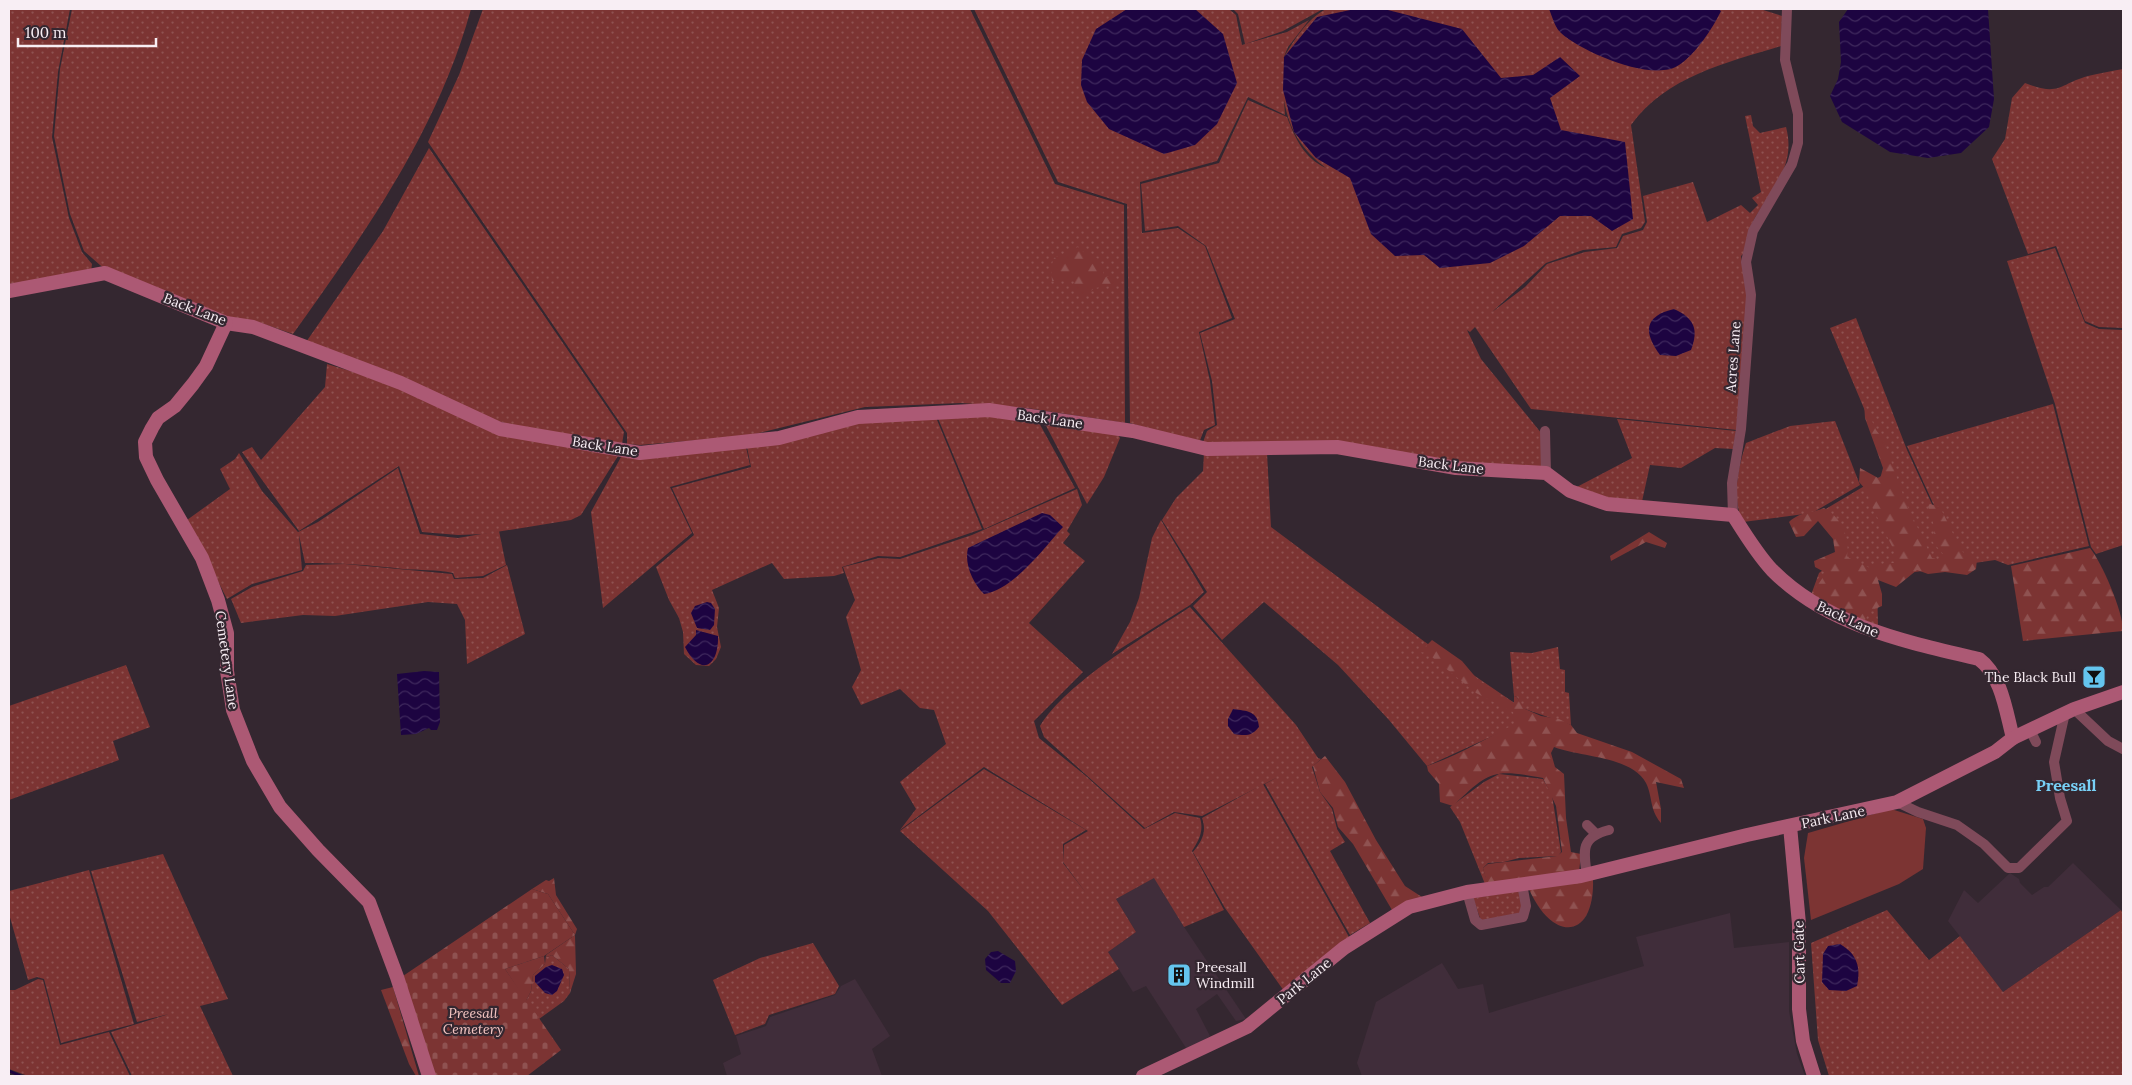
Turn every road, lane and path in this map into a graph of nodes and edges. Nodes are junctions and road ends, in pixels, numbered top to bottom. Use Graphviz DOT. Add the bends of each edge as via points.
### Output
graph roads {
  1 [pos="1787,9"];
  2 [pos="9,291"];
  3 [pos="226,323"];
  4 [pos="1545,431"];
  5 [pos="1546,473"];
  6 [pos="1733,515"];
  7 [pos="2123,692"];
  8 [pos="2069,711"];
  9 [pos="2013,738"];
  10 [pos="2123,749"];
  11 [pos="1898,802"];
  12 [pos="1586,825"];
  13 [pos="1790,826"];
  14 [pos="1609,830"];
  15 [pos="1595,833"];
  16 [pos="1587,875"];
  17 [pos="1522,884"];
  18 [pos="1467,892"];
  19 [pos="429,1076"];
  20 [pos="1143,1076"];
  21 [pos="1814,1076"];
  1 -- 6 [label="street, Acres Lane" via="1785,60 1798,114 1798,143 1792,164 1753,231 1746,262 1751,295 1741,429 1732,484"];
  2 -- 3 [label="street, Back Lane" via="105,273"];
  3 -- 5 [label="street, Back Lane" via="253,327 401,384 500,429 640,453 778,438 858,417 989,410 1133,431 1207,450 1337,447 1456,468"];
  3 -- 19 [label="street, Cemetery Lane" via="206,366 175,406 158,418 152,428 145,442 146,457 202,558 218,600 226,633 233,710 253,762 280,807 369,902"];
  4 -- 5 [label="street"];
  5 -- 6 [label="street" via="1570,491 1607,504"];
  6 -- 9 [label="street, Back Lane" via="1773,571 1812,604 1886,637 1979,659 2001,692"];
  7 -- 8 [label="street, Park Lane"];
  8 -- 9 [label="street, Park Lane" via="2033,736"];
  8 -- 10 [label="street"];
  8 -- 11 [label="street" via="2054,762 2068,821 2019,868 2008,868 1957,824"];
  9 -- 11 [label="street, Park Lane" via="1995,752"];
  11 -- 13 [label="street, Park Lane"];
  12 -- 15 [label="street"];
  13 -- 16 [label="street, Park Lane"];
  13 -- 21 [label="street, Cart Gate" via="1799,924 1799,1008 1803,1041"];
  14 -- 15 [label="street"];
  15 -- 16 [label="street" via="1584,850"];
  16 -- 17 [label="street, Park Lane"];
  17 -- 18 [label="street, Park Lane"];
  17 -- 18 [label="street" via="1526,906 1523,917 1481,926 1475,920"];
  18 -- 20 [label="street, Park Lane" via="1409,907 1344,948 1247,1027"];
}
